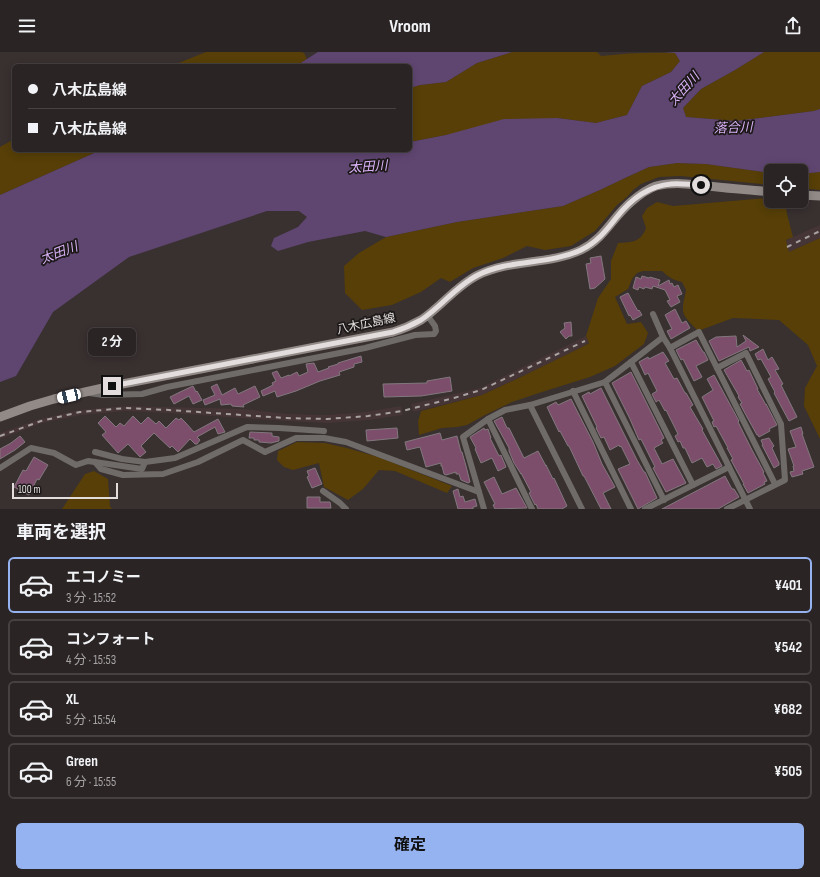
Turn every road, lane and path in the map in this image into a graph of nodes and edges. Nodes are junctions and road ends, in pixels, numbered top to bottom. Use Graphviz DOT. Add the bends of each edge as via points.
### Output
graph roads {
  1 [pos="764,191"];
  2 [pos="808,195"];
  3 [pos="820,196"];
  4 [pos="653,314"];
  5 [pos="427,315"];
  6 [pos="663,337"];
  7 [pos="670,348"];
  8 [pos="631,362"];
  9 [pos="717,368"];
  10 [pos="605,382"];
  11 [pos="573,391"];
  12 [pos="84,392"];
  13 [pos="530,405"];
  14 [pos="0,417"];
  15 [pos="488,419"];
  16 [pos="324,431"];
  17 [pos="95,452"];
  18 [pos="95,462"];
  19 [pos="144,462"];
  20 [pos="0,468"];
  21 [pos="729,468"];
  22 [pos="776,484"];
  23 [pos="693,485"];
  24 [pos="323,491"];
  25 [pos="479,492"];
  26 [pos="664,500"];
  27 [pos="745,500"];
  28 [pos="346,509"];
  29 [pos="484,509"];
  30 [pos="532,509"];
  31 [pos="582,509"];
  32 [pos="631,509"];
  33 [pos="645,509"];
  34 [pos="727,509"];
  35 [pos="750,509"];
  1 -- 5 [label="main road, 八木広島線" via="701,185 672,184 655,187 630,202 605,232 580,250 557,258 501,267 477,276"];
  2 -- 3 [label="main road"];
  4 -- 6 [label="street"];
  5 -- 12 [label="main road, 八木広島線" via="393,332"];
  5 -- 12 [label="street" via="435,326 434,334 414,335 365,348 142,394 103,395"];
  6 -- 7 [label="street"];
  6 -- 8 [label="street"];
  7 -- 9 [label="street" via="698,332"];
  7 -- 21 [label="street"];
  8 -- 10 [label="street"];
  8 -- 23 [label="street"];
  9 -- 22 [label="street"];
  9 -- 22 [label="street" via="746,354 781,424 785,480"];
  10 -- 11 [label="street"];
  10 -- 26 [label="street"];
  11 -- 13 [label="street"];
  11 -- 32 [label="street"];
  12 -- 14 [label="main road, 八木広島線"];
  13 -- 15 [label="street" via="505,410"];
  13 -- 31 [label="street"];
  15 -- 25 [label="street" via="463,437"];
  15 -- 30 [label="street"];
  16 -- 19 [label="street" via="247,427 175,458"];
  17 -- 19 [label="street"];
  18 -- 19 [label="street" via="142,469"];
  18 -- 20 [label="street" via="88,461 76,465 54,453 31,448"];
  18 -- 25 [label="street" via="101,468 123,475 163,474 198,462 243,440 265,452 296,438 324,438 346,442"];
  21 -- 23 [label="street"];
  21 -- 27 [label="street"];
  22 -- 27 [label="street"];
  23 -- 26 [label="street"];
  24 -- 28 [label="street"];
  25 -- 29 [label="street"];
  26 -- 33 [label="street"];
  27 -- 34 [label="street"];
  27 -- 35 [label="street"];
}
